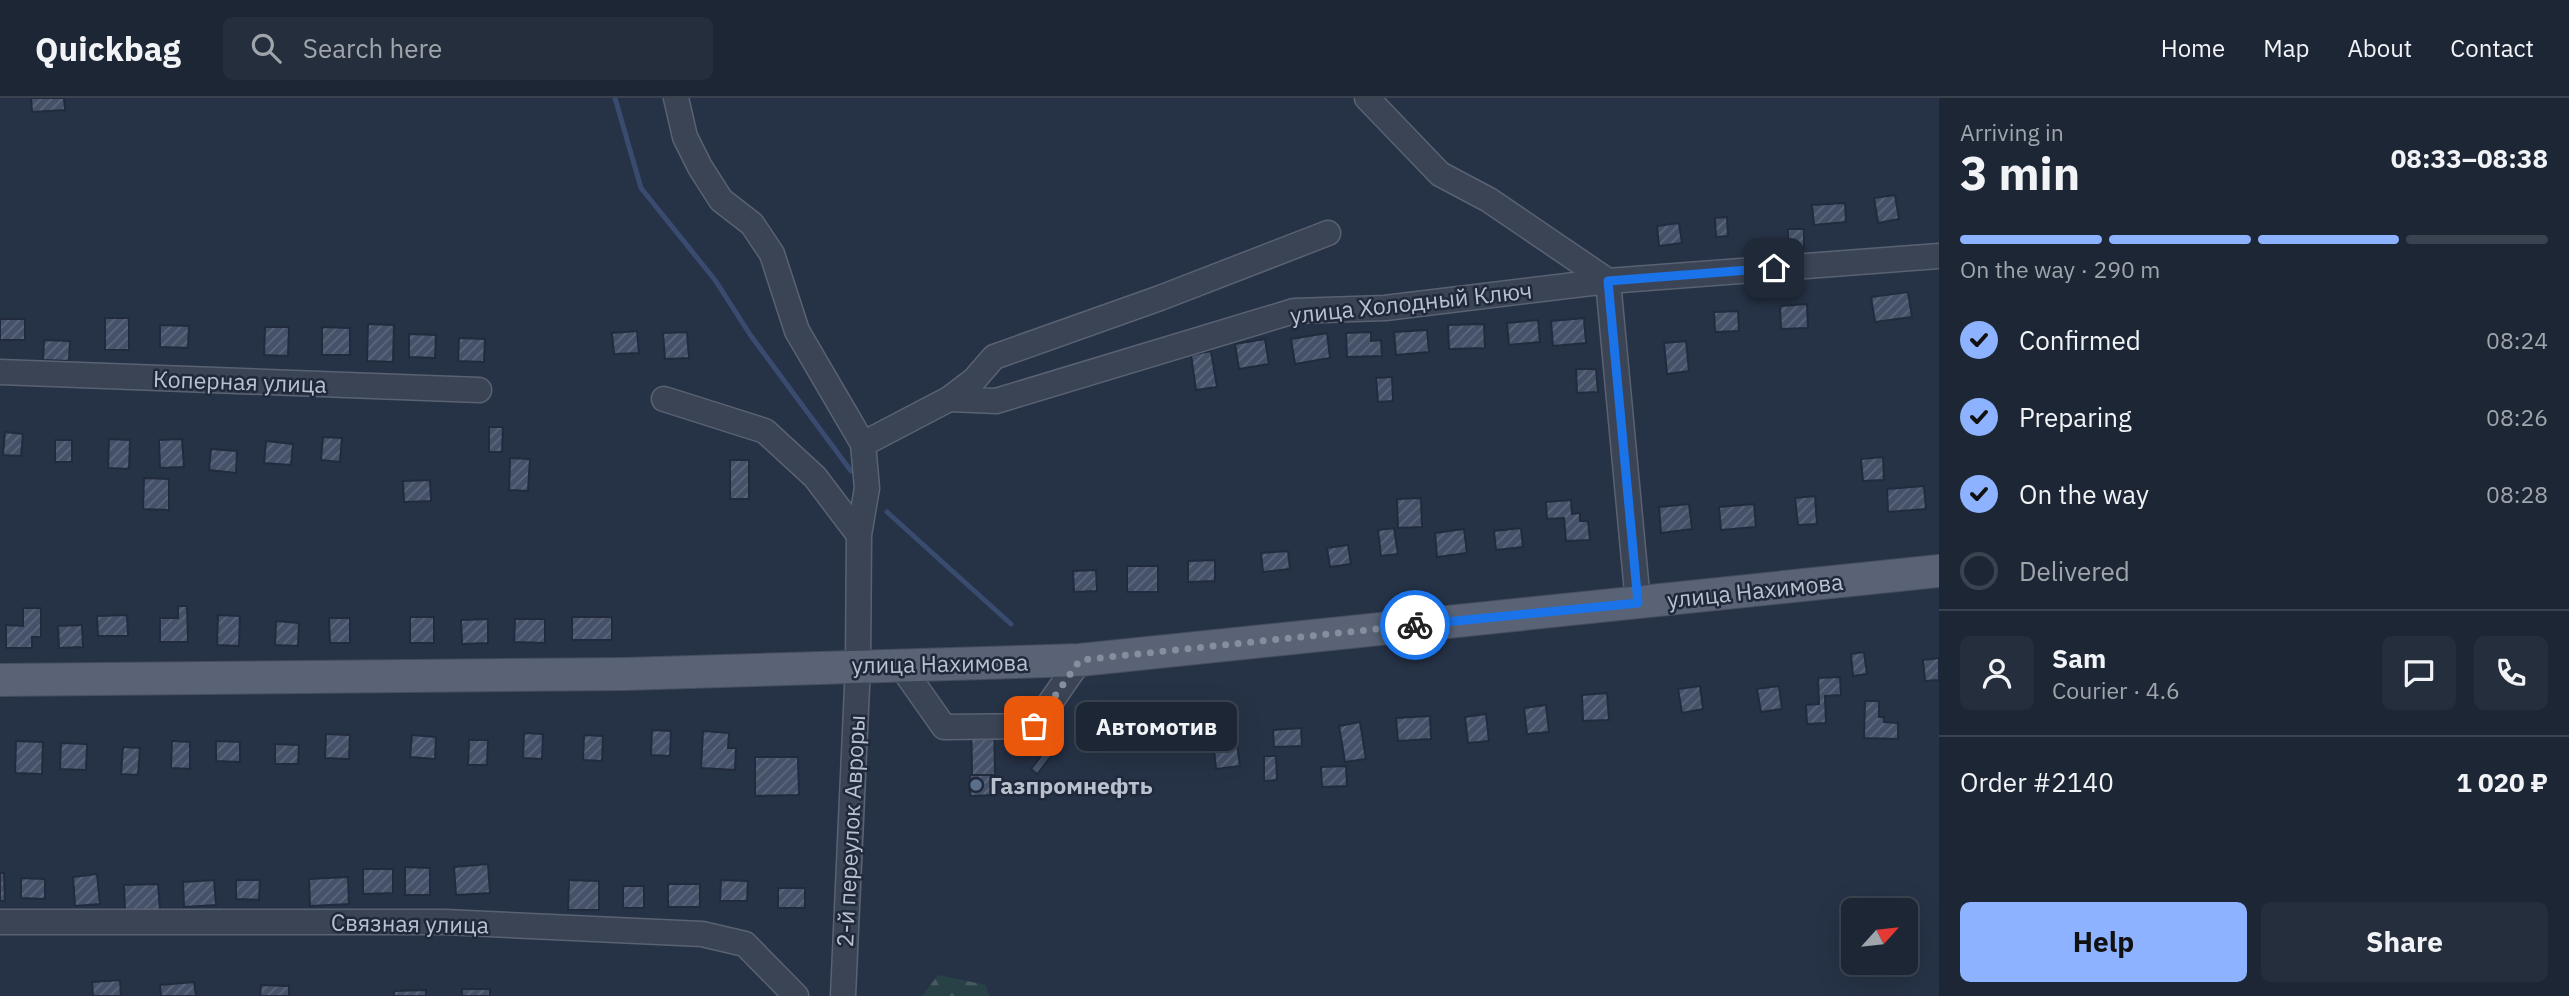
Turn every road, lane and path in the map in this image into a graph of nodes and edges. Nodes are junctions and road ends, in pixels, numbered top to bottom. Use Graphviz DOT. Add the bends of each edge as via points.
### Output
graph roads {
  1 [pos="676,98"];
  2 [pos="1367,98"];
  3 [pos="1328,233"];
  4 [pos="1939,256"];
  5 [pos="1608,281"];
  6 [pos="0,372"];
  7 [pos="479,390"];
  8 [pos="664,399"];
  9 [pos="949,399"];
  10 [pos="863,444"];
  11 [pos="859,536"];
  12 [pos="1939,571"];
  13 [pos="1638,603"];
  14 [pos="1080,660"];
  15 [pos="858,665"];
  16 [pos="901,666"];
  17 [pos="0,680"];
  18 [pos="0,922"];
  19 [pos="796,996"];
  20 [pos="843,996"];
  1 -- 10 [label="street" via="685,137 701,167 721,200 752,223 772,254 797,331"];
  2 -- 5 [label="street" via="1440,174 1489,200"];
  3 -- 9 [label="street" via="995,357"];
  4 -- 5 [label="street, улица Холодный Ключ"];
  5 -- 9 [label="street, улица Холодный Ключ" via="1385,309 1294,311 996,401"];
  5 -- 13 [label="street"];
  6 -- 7 [label="street, Коперная улица"];
  8 -- 11 [label="street" via="765,431 815,477"];
  9 -- 10 [label="street"];
  10 -- 11 [label="street, 2-й переулок Авроры" via="867,488"];
  11 -- 15 [label="street, 2-й переулок Авроры"];
  12 -- 13 [label="main road, улица Нахимова"];
  13 -- 14 [label="main road, улица Нахимова"];
  14 -- 16 [label="main road, улица Нахимова"];
  14 -- 16 [label="street" via="1034,726 944,727"];
  15 -- 16 [label="main road, улица Нахимова"];
  15 -- 17 [label="main road, улица Нахимова" via="625,674"];
  15 -- 20 [label="street, 2-й переулок Авроры"];
  18 -- 19 [label="street, Связная улица" via="446,922 702,934 745,944"];
}
